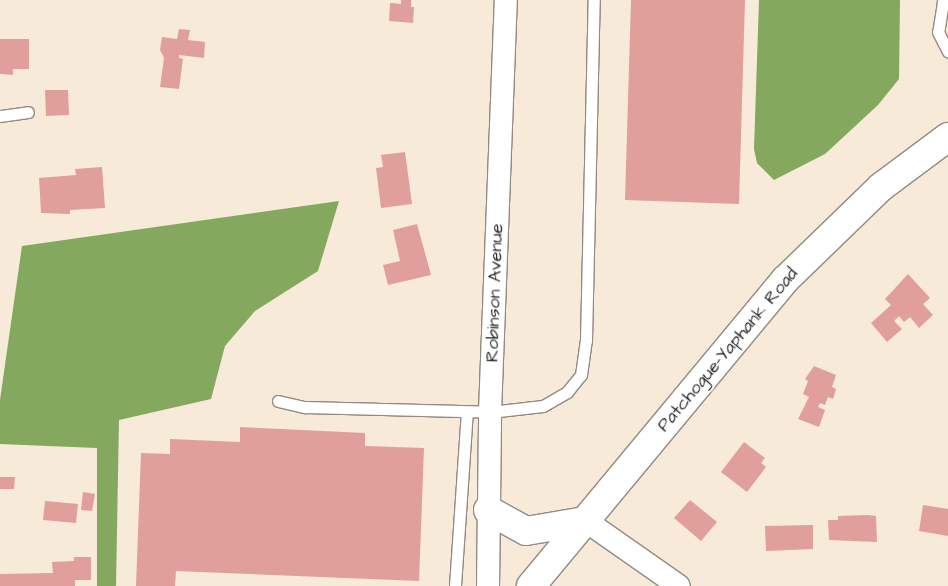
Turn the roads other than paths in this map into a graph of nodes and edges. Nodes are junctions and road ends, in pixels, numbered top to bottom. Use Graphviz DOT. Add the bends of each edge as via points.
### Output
graph roads {
  1 [pos="506,0"];
  2 [pos="594,0"];
  3 [pos="946,0"];
  4 [pos="948,52"];
  5 [pos="28,112"];
  6 [pos="0,116"];
  7 [pos="948,137"];
  8 [pos="278,401"];
  9 [pos="467,412"];
  10 [pos="490,412"];
  11 [pos="488,510"];
  12 [pos="586,521"];
  13 [pos="455,586"];
  14 [pos="488,586"];
  15 [pos="531,586"];
  16 [pos="679,586"];
  1 -- 10 [label="street, Robinson Avenue"];
  2 -- 10 [label="lane" via="586,340 582,375 567,392 543,406"];
  3 -- 4 [label="lane" via="938,32"];
  5 -- 6 [label="lane"];
  7 -- 12 [label="main road, Patchogue-Yaphank Road" via="881,187 785,280"];
  8 -- 9 [label="lane" via="305,408"];
  9 -- 10 [label="lane"];
  9 -- 13 [label="lane"];
  10 -- 11 [label="street, Robinson Avenue"];
  11 -- 12 [label="main road" via="526,531"];
  11 -- 14 [label="street, Robinson Avenue"];
  12 -- 15 [label="main road, Patchogue-Yaphank Road"];
  12 -- 16 [label="street"];
}
